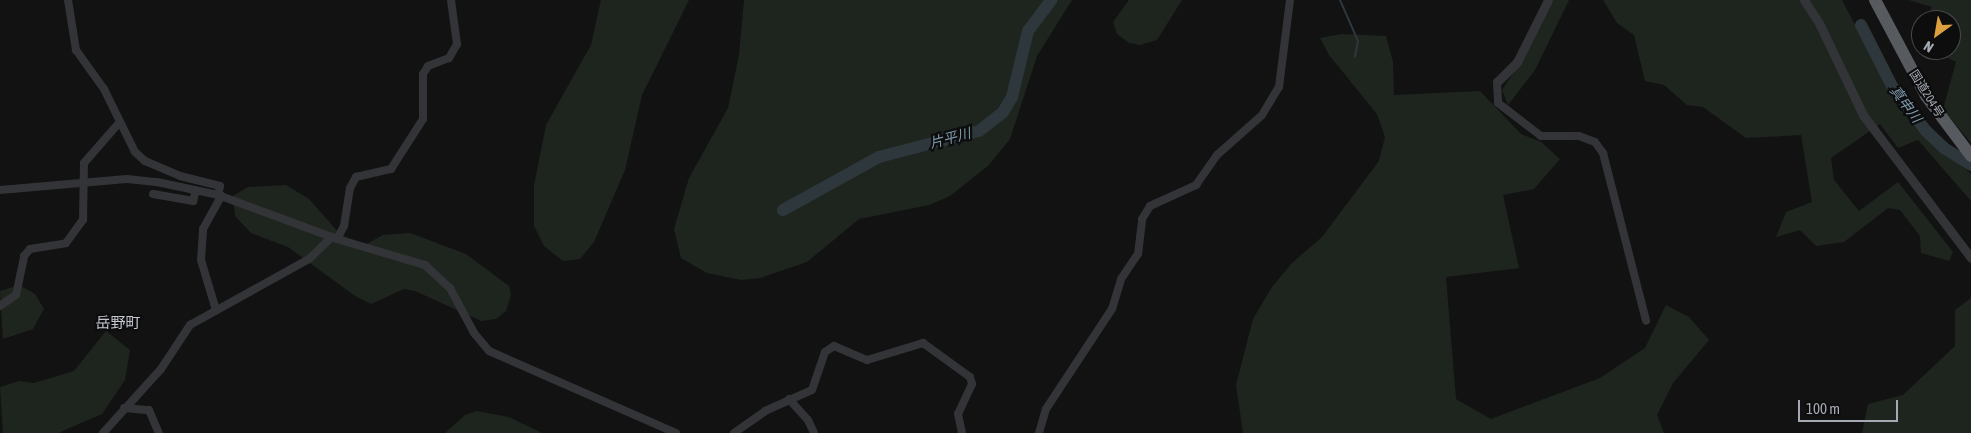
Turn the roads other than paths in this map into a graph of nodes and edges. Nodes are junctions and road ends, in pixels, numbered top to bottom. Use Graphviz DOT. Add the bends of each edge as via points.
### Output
graph roads {
  1 [pos="68,0"];
  2 [pos="450,0"];
  3 [pos="1290,0"];
  4 [pos="1548,0"];
  5 [pos="1804,0"];
  6 [pos="1875,0"];
  7 [pos="1497,82"];
  8 [pos="118,124"];
  9 [pos="1971,156"];
  10 [pos="82,182"];
  11 [pos="0,190"];
  12 [pos="196,190"];
  13 [pos="153,194"];
  14 [pos="220,195"];
  15 [pos="334,238"];
  16 [pos="1971,258"];
  17 [pos="0,306"];
  18 [pos="216,310"];
  19 [pos="1646,321"];
  20 [pos="790,399"];
  21 [pos="124,408"];
  22 [pos="103,433"];
  23 [pos="159,433"];
  24 [pos="676,433"];
  25 [pos="734,433"];
  26 [pos="814,433"];
  27 [pos="962,433"];
  28 [pos="1039,433"];
  1 -- 8 [label="street" via="76,50 104,89"];
  2 -- 15 [label="street" via="457,44 449,58 428,66 423,74 423,119 391,170 356,177 350,188 344,226"];
  3 -- 28 [label="street" via="1279,87 1262,115 1217,155 1196,185 1150,206 1142,219 1138,254 1121,278 1112,309 1046,409"];
  4 -- 7 [label="street" via="1517,62"];
  5 -- 16 [label="street" via="1819,23 1863,115"];
  6 -- 9 [label="highway, 国道204号" via="1926,96"];
  7 -- 19 [label="street" via="1498,103 1541,136 1579,136 1594,142 1603,153"];
  8 -- 10 [label="street" via="90,154 82,171"];
  8 -- 14 [label="street" via="145,161 220,186"];
  10 -- 11 [label="street"];
  10 -- 12 [label="street" via="128,179"];
  10 -- 17 [label="street" via="83,220 66,243 30,249 24,256 16,295"];
  12 -- 13 [label="street" via="193,201"];
  12 -- 14 [label="street"];
  14 -- 15 [label="street"];
  14 -- 18 [label="street" via="203,229 201,260"];
  15 -- 18 [label="street" via="309,259"];
  15 -- 24 [label="street" via="434,271 450,288 474,333 489,350"];
  18 -- 21 [label="street" via="182,333 161,369"];
  20 -- 25 [label="street"];
  20 -- 26 [label="street" via="808,420"];
  20 -- 27 [label="street" via="812,390 826,352 834,346 867,360 923,343 970,377 972,384 958,414"];
  21 -- 22 [label="street"];
  21 -- 23 [label="street" via="149,410"];
}
